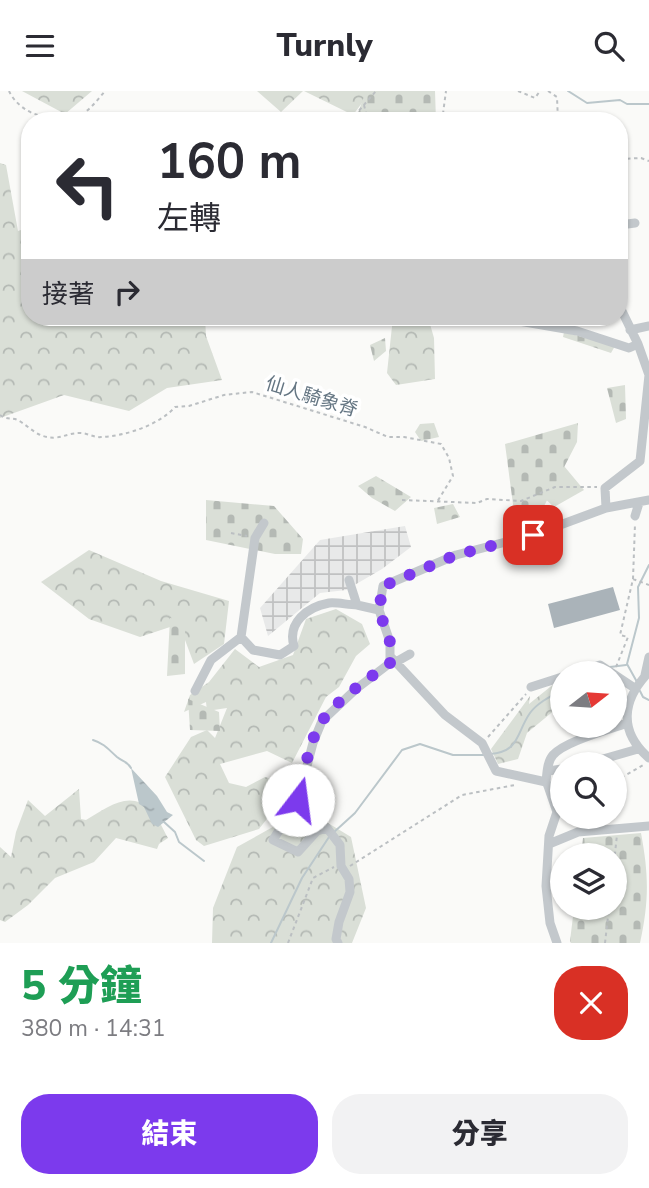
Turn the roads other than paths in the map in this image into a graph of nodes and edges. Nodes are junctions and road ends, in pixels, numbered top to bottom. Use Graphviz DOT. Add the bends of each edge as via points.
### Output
graph roads {
  1 [pos="635,223"];
  2 [pos="628,224"];
  3 [pos="628,325"];
  4 [pos="548,326"];
  5 [pos="649,326"];
  6 [pos="630,330"];
  7 [pos="638,344"];
  8 [pos="649,499"];
  9 [pos="639,503"];
  10 [pos="607,508"];
  11 [pos="635,516"];
  12 [pos="264,523"];
  13 [pos="349,580"];
  14 [pos="357,605"];
  15 [pos="379,610"];
  16 [pos="241,637"];
  17 [pos="411,654"];
  18 [pos="649,657"];
  19 [pos="393,659"];
  20 [pos="647,673"];
  21 [pos="550,681"];
  22 [pos="627,682"];
  23 [pos="531,687"];
  24 [pos="636,689"];
  25 [pos="195,691"];
  26 [pos="627,723"];
  27 [pos="587,738"];
  28 [pos="638,749"];
  29 [pos="627,752"];
  30 [pos="649,760"];
  31 [pos="548,771"];
  32 [pos="546,782"];
  33 [pos="649,826"];
  34 [pos="549,845"];
  35 [pos="338,943"];
  36 [pos="557,943"];
  1 -- 2 [label="street"];
  3 -- 6 [label="street"];
  4 -- 7 [label="street" via="629,348"];
  5 -- 6 [label="street"];
  6 -- 7 [label="street"];
  7 -- 10 [label="street" via="649,375 640,461 605,488"];
  8 -- 9 [label="street"];
  9 -- 10 [label="street"];
  9 -- 11 [label="street"];
  10 -- 15 [label="street" via="533,535 456,555 383,586"];
  12 -- 16 [label="street" via="255,538"];
  13 -- 14 [label="street"];
  14 -- 15 [label="street"];
  14 -- 16 [label="street" via="330,603 311,609 296,620 294,646 280,655 253,650"];
  15 -- 19 [label="street"];
  16 -- 25 [label="street" via="211,660"];
  17 -- 19 [label="street"];
  18 -- 20 [label="street"];
  19 -- 32 [label="street" via="445,715 482,743 496,771"];
  19 -- 35 [label="street" via="322,721 298,800 273,840 298,852 317,831 327,828 340,845 350,892 339,922"];
  20 -- 24 [label="street"];
  21 -- 23 [label="street"];
  22 -- 24 [label="street"];
  24 -- 26 [label="street" via="629,700"];
  26 -- 28 [label="street"];
  27 -- 31 [label="street" via="555,753"];
  28 -- 29 [label="street"];
  28 -- 30 [label="street"];
  31 -- 32 [label="street"];
  32 -- 34 [label="street" via="557,811"];
  33 -- 34 [label="street" via="578,832"];
  34 -- 36 [label="street" via="546,886"];
}
